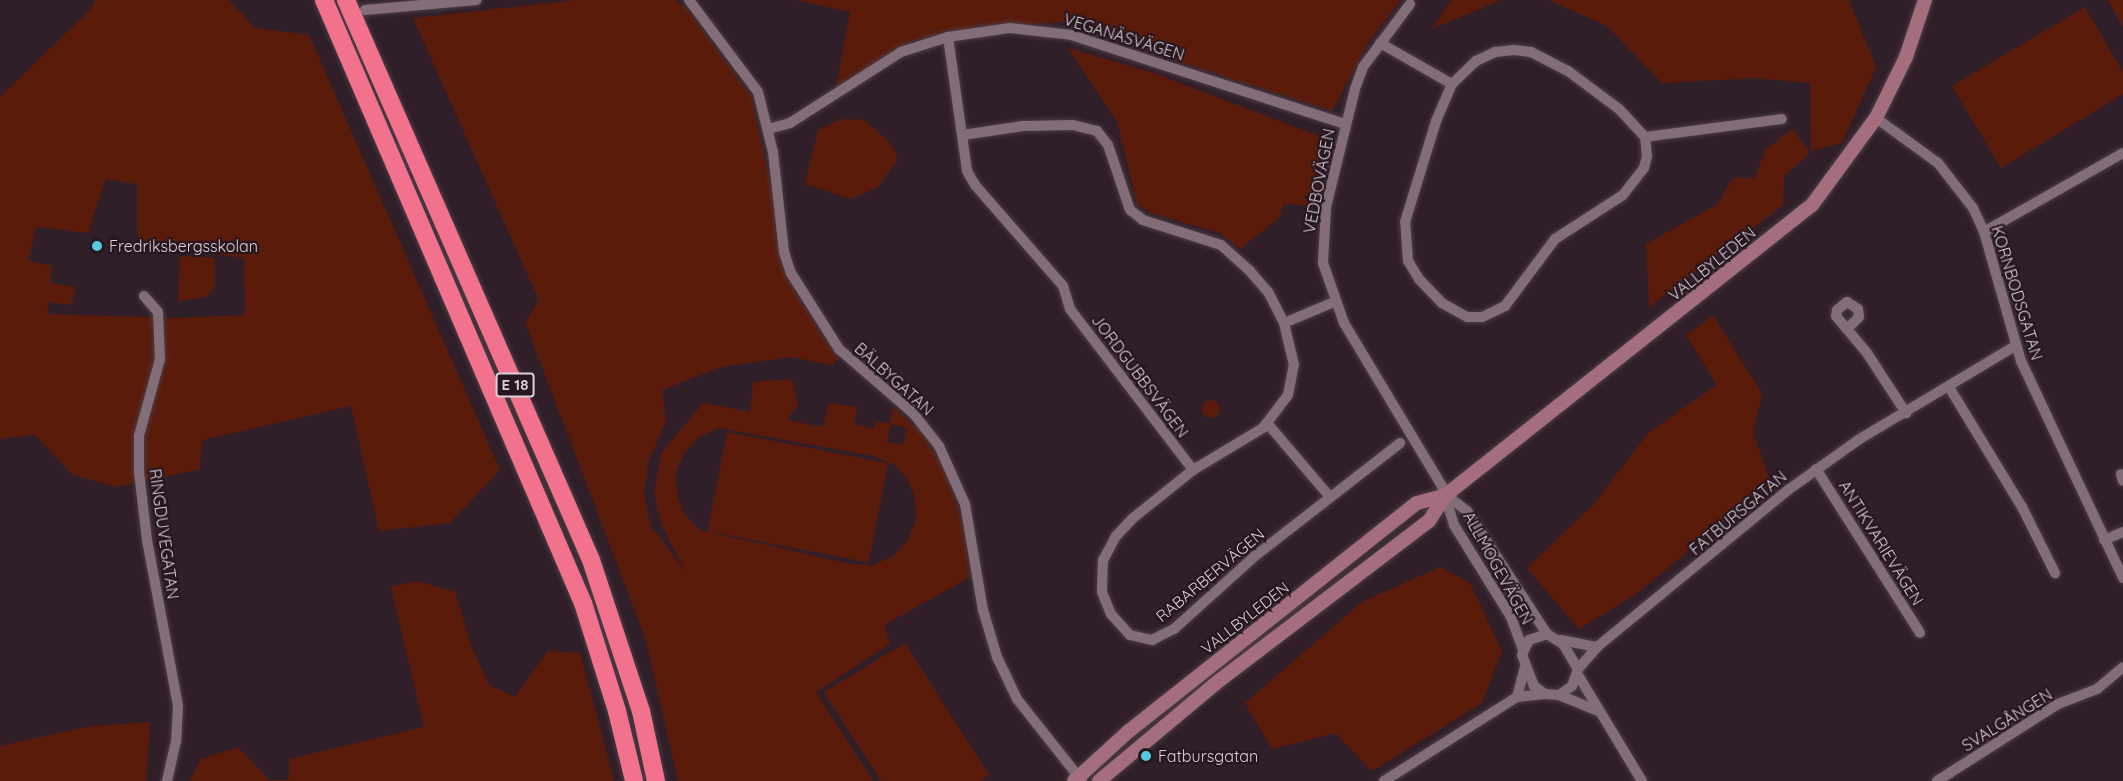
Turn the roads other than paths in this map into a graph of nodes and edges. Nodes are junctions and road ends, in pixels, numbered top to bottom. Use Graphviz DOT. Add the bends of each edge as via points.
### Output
graph roads {
  1 [pos="324,0"];
  2 [pos="346,0"];
  3 [pos="477,0"];
  4 [pos="689,0"];
  5 [pos="1925,0"];
  6 [pos="1410,4"];
  7 [pos="365,10"];
  8 [pos="948,37"];
  9 [pos="1380,44"];
  10 [pos="1452,84"];
  11 [pos="1876,118"];
  12 [pos="1782,119"];
  13 [pos="1345,124"];
  14 [pos="768,129"];
  15 [pos="963,135"];
  16 [pos="1645,137"];
  17 [pos="2123,153"];
  18 [pos="1984,232"];
  19 [pos="144,296"];
  20 [pos="1334,302"];
  21 [pos="1284,323"];
  22 [pos="1847,329"];
  23 [pos="2015,346"];
  24 [pos="1949,387"];
  25 [pos="1906,413"];
  26 [pos="1267,423"];
  27 [pos="1400,443"];
  28 [pos="1816,469"];
  29 [pos="1193,470"];
  30 [pos="1446,495"];
  31 [pos="1330,497"];
  32 [pos="2123,532"];
  33 [pos="2104,540"];
  34 [pos="2055,573"];
  35 [pos="2123,578"];
  36 [pos="1920,633"];
  37 [pos="1551,636"];
  38 [pos="1597,647"];
  39 [pos="1523,650"];
  40 [pos="1525,667"];
  41 [pos="2123,667"];
  42 [pos="1578,672"];
  43 [pos="1545,694"];
  44 [pos="1559,695"];
  45 [pos="1517,697"];
  46 [pos="1598,711"];
  47 [pos="1078,779"];
  48 [pos="167,781"];
  49 [pos="634,781"];
  50 [pos="656,781"];
  51 [pos="1099,781"];
  52 [pos="1384,781"];
  53 [pos="1642,781"];
  54 [pos="1937,781"];
  1 -- 49 [label="highway, E 18" via="583,603"];
  2 -- 50 [label="highway, E 18" via="591,560 641,711"];
  3 -- 7 [label="street"];
  4 -- 14 [label="street, BÄLBYGATAN" via="758,93"];
  5 -- 11 [label="main road, VALLBYLEDEN" via="1909,50"];
  6 -- 9 [label="street, VEDBOVÄGEN"];
  8 -- 13 [label="street, VEGANÄSVÄGEN" via="1010,28 1071,35"];
  8 -- 14 [label="street, VEGANÄSVÄGEN" via="901,52 790,123"];
  8 -- 15 [label="street, JORDGUBBSVÄGEN"];
  9 -- 10 [label="street"];
  9 -- 13 [label="street, VEDBOVÄGEN" via="1363,67"];
  10 -- 16 [label="street" via="1487,55 1514,50 1531,52 1581,79 1619,109"];
  10 -- 16 [label="street" via="1412,199 1404,244 1419,279 1442,303 1467,317 1499,311 1555,239 1623,195 1644,168"];
  11 -- 18 [label="street, KORNBODSGATAN" via="1920,148 1953,178"];
  11 -- 30 [label="main road, VALLBYLEDEN" via="1812,205"];
  12 -- 16 [label="street"];
  13 -- 20 [label="street, VEDBOVÄGEN" via="1323,229 1323,263"];
  14 -- 47 [label="street, BÄLBYGATAN" via="784,252 791,273 839,349 913,413 939,446 965,504 983,610 997,657 1029,716"];
  15 -- 21 [label="street" via="1073,124 1097,130 1108,145 1130,210 1143,220 1221,245 1268,292"];
  15 -- 29 [label="street, JORDGUBBSVÄGEN" via="967,171 975,185 1063,286 1070,309"];
  17 -- 18 [label="street"];
  18 -- 23 [label="street, KORNBODSGATAN"];
  19 -- 48 [label="street, RINGDUVEGATAN" via="158,312 160,359 139,436 139,472 147,540 178,706 176,741"];
  20 -- 21 [label="street"];
  20 -- 30 [label="street, VEDBOVÄGEN"];
  21 -- 26 [label="street" via="1294,365 1288,394"];
  22 -- 25 [label="street"];
  23 -- 24 [label="street, FATBURSGATAN"];
  23 -- 33 [label="street, KORNBODSGATAN"];
  24 -- 25 [label="street, FATBURSGATAN"];
  24 -- 34 [label="street" via="2022,507"];
  25 -- 28 [label="street, FATBURSGATAN"];
  26 -- 29 [label="street" via="1234,448"];
  26 -- 31 [label="street"];
  27 -- 31 [label="street, RABARBERVÄGEN"];
  28 -- 36 [label="street, ANTIKVARIEVÄGEN"];
  28 -- 38 [label="street, FATBURSGATAN"];
  29 -- 31 [label="street, RABARBERVÄGEN" via="1133,518 1116,536 1103,560 1102,592 1111,614 1130,635 1152,639 1174,629 1255,556"];
  30 -- 37 [label="street, ALLMOGEVÄGEN" via="1467,511"];
  30 -- 39 [label="street, ALLMOGEVÄGEN" via="1454,525 1511,617"];
  30 -- 47 [label="main road, VALLBYLEDEN" via="1417,503"];
  30 -- 51 [label="main road, VALLBYLEDEN" via="1429,521 1220,680"];
  32 -- 33 [label="street"];
  33 -- 35 [label="street, KORNBODSGATAN"];
  37 -- 38 [label="street" via="1570,645"];
  37 -- 39 [label="street" via="1536,636"];
  37 -- 42 [label="street" via="1574,658"];
  38 -- 42 [label="street, FATBURSGATAN"];
  39 -- 40 [label="street"];
  40 -- 43 [label="street" via="1534,686"];
  40 -- 45 [label="street"];
  41 -- 54 [label="street, SVALGÅNGEN" via="2097,689 2058,704"];
  42 -- 44 [label="street" via="1572,686"];
  42 -- 46 [label="street"];
  43 -- 44 [label="street"];
  43 -- 45 [label="street"];
  44 -- 46 [label="street"];
  45 -- 52 [label="street"];
  46 -- 53 [label="street"];
}
